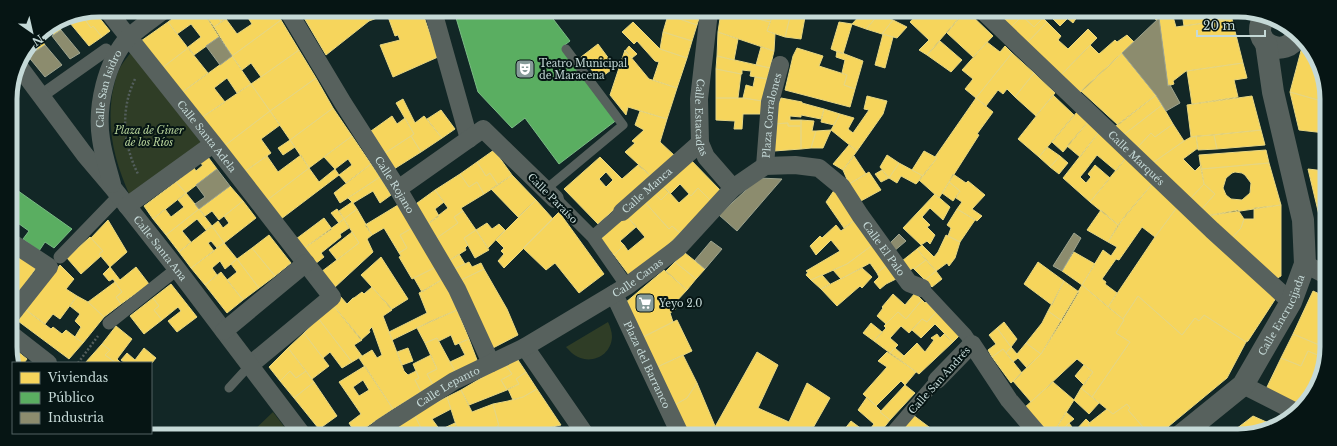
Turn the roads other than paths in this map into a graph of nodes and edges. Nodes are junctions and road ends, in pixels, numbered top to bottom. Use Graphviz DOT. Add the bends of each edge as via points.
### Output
graph roads {
  1 [pos="112,17"];
  2 [pos="155,17"];
  3 [pos="292,17"];
  4 [pos="434,17"];
  5 [pos="708,17"];
  6 [pos="989,17"];
  7 [pos="1261,20"];
  8 [pos="128,38"];
  9 [pos="1295,40"];
  10 [pos="1266,43"];
  11 [pos="566,49"];
  12 [pos="106,50"];
  13 [pos="780,65"];
  14 [pos="22,71"];
  15 [pos="41,96"];
  16 [pos="469,139"];
  17 [pos="700,143"];
  18 [pos="213,144"];
  19 [pos="765,166"];
  20 [pos="733,188"];
  21 [pos="398,190"];
  22 [pos="550,194"];
  23 [pos="120,197"];
  24 [pos="622,212"];
  25 [pos="593,237"];
  26 [pos="17,246"];
  27 [pos="60,257"];
  28 [pos="306,263"];
  29 [pos="1305,264"];
  30 [pos="177,269"];
  31 [pos="1320,272"];
  32 [pos="922,288"];
  33 [pos="621,290"];
  34 [pos="1291,302"];
  35 [pos="17,307"];
  36 [pos="109,323"];
  37 [pos="224,331"];
  38 [pos="17,340"];
  39 [pos="972,344"];
  40 [pos="525,348"];
  41 [pos="44,362"];
  42 [pos="491,364"];
  43 [pos="250,365"];
  44 [pos="937,380"];
  45 [pos="1243,385"];
  46 [pos="229,388"];
  47 [pos="1291,409"];
  48 [pos="297,429"];
  49 [pos="382,429"];
  50 [pos="582,429"];
  51 [pos="678,429"];
  52 [pos="895,429"];
  53 [pos="1034,429"];
  54 [pos="1189,429"];
  1 -- 8 [label="street, Calle Santa Adela"];
  2 -- 8 [label="street, Calle San Isidro"];
  3 -- 21 [label="street, Calle Rojano"];
  4 -- 16 [label="street"];
  5 -- 17 [label="street, Calle Estacadas" via="700,99"];
  6 -- 34 [label="street, Calle Marqués"];
  7 -- 10 [label="street, Calle Encrucijada" via="1260,33"];
  8 -- 18 [label="street, Calle Santa Adela"];
  8 -- 23 [label="street, Calle San Isidro" via="111,65 100,111 101,138"];
  9 -- 10 [label="street" via="1282,48"];
  10 -- 29 [label="street, Calle Encrucijada" via="1272,92 1303,220"];
  11 -- 22 [label="lane" via="623,125"];
  12 -- 15 [label="street"];
  13 -- 19 [label="street, Plaza Corralones" via="770,102"];
  14 -- 15 [label="street, Calle Santa Ana"];
  15 -- 23 [label="street, Calle Santa Ana"];
  16 -- 21 [label="street, Calle Paraíso"];
  16 -- 22 [label="street, Calle Paraíso" via="483,129"];
  17 -- 20 [label="street, Calle Estacadas" via="706,157"];
  17 -- 24 [label="street, Calle Manca"];
  18 -- 23 [label="street" via="147,192"];
  18 -- 28 [label="street, Calle Santa Adela"];
  19 -- 20 [label="street"];
  19 -- 32 [label="street, Calle El Palo" via="795,165 819,168 842,187 909,282"];
  20 -- 33 [label="street, Calle Canas" via="678,248"];
  21 -- 42 [label="street, Calle Rojano" via="457,289"];
  22 -- 25 [label="street, Calle Paraíso"];
  23 -- 27 [label="street"];
  23 -- 30 [label="street, Calle Santa Ana"];
  24 -- 25 [label="street, Calle Manca"];
  25 -- 33 [label="street, Calle Paraíso"];
  26 -- 35 [label="street" via="48,267"];
  28 -- 37 [label="street"];
  28 -- 43 [label="street, Calle Santa Adela" via="332,296"];
  29 -- 31 [label="street"];
  29 -- 34 [label="street, Calle Encrucijada"];
  30 -- 36 [label="street"];
  30 -- 37 [label="street, Calle Santa Ana"];
  32 -- 39 [label="street, Calle El Palo"];
  33 -- 40 [label="street, Calle Canas"];
  33 -- 51 [label="street, Plaza del Barranco"];
  34 -- 45 [label="street, Calle Encrucijada"];
  37 -- 43 [label="street, Calle Santa Ana"];
  38 -- 41 [label="street"];
  39 -- 44 [label="street, Calle San Andrés"];
  39 -- 53 [label="street, Calle El Palo" via="1009,400"];
  40 -- 42 [label="street, Calle Lepanto"];
  40 -- 50 [label="street"];
  42 -- 49 [label="street, Calle Lepanto" via="454,381"];
  43 -- 46 [label="lane"];
  43 -- 48 [label="street, Calle Santa Ana"];
  44 -- 52 [label="street, Calle San Andrés"];
  45 -- 47 [label="street"];
  45 -- 54 [label="street, Calle Encrucijada"];
}
